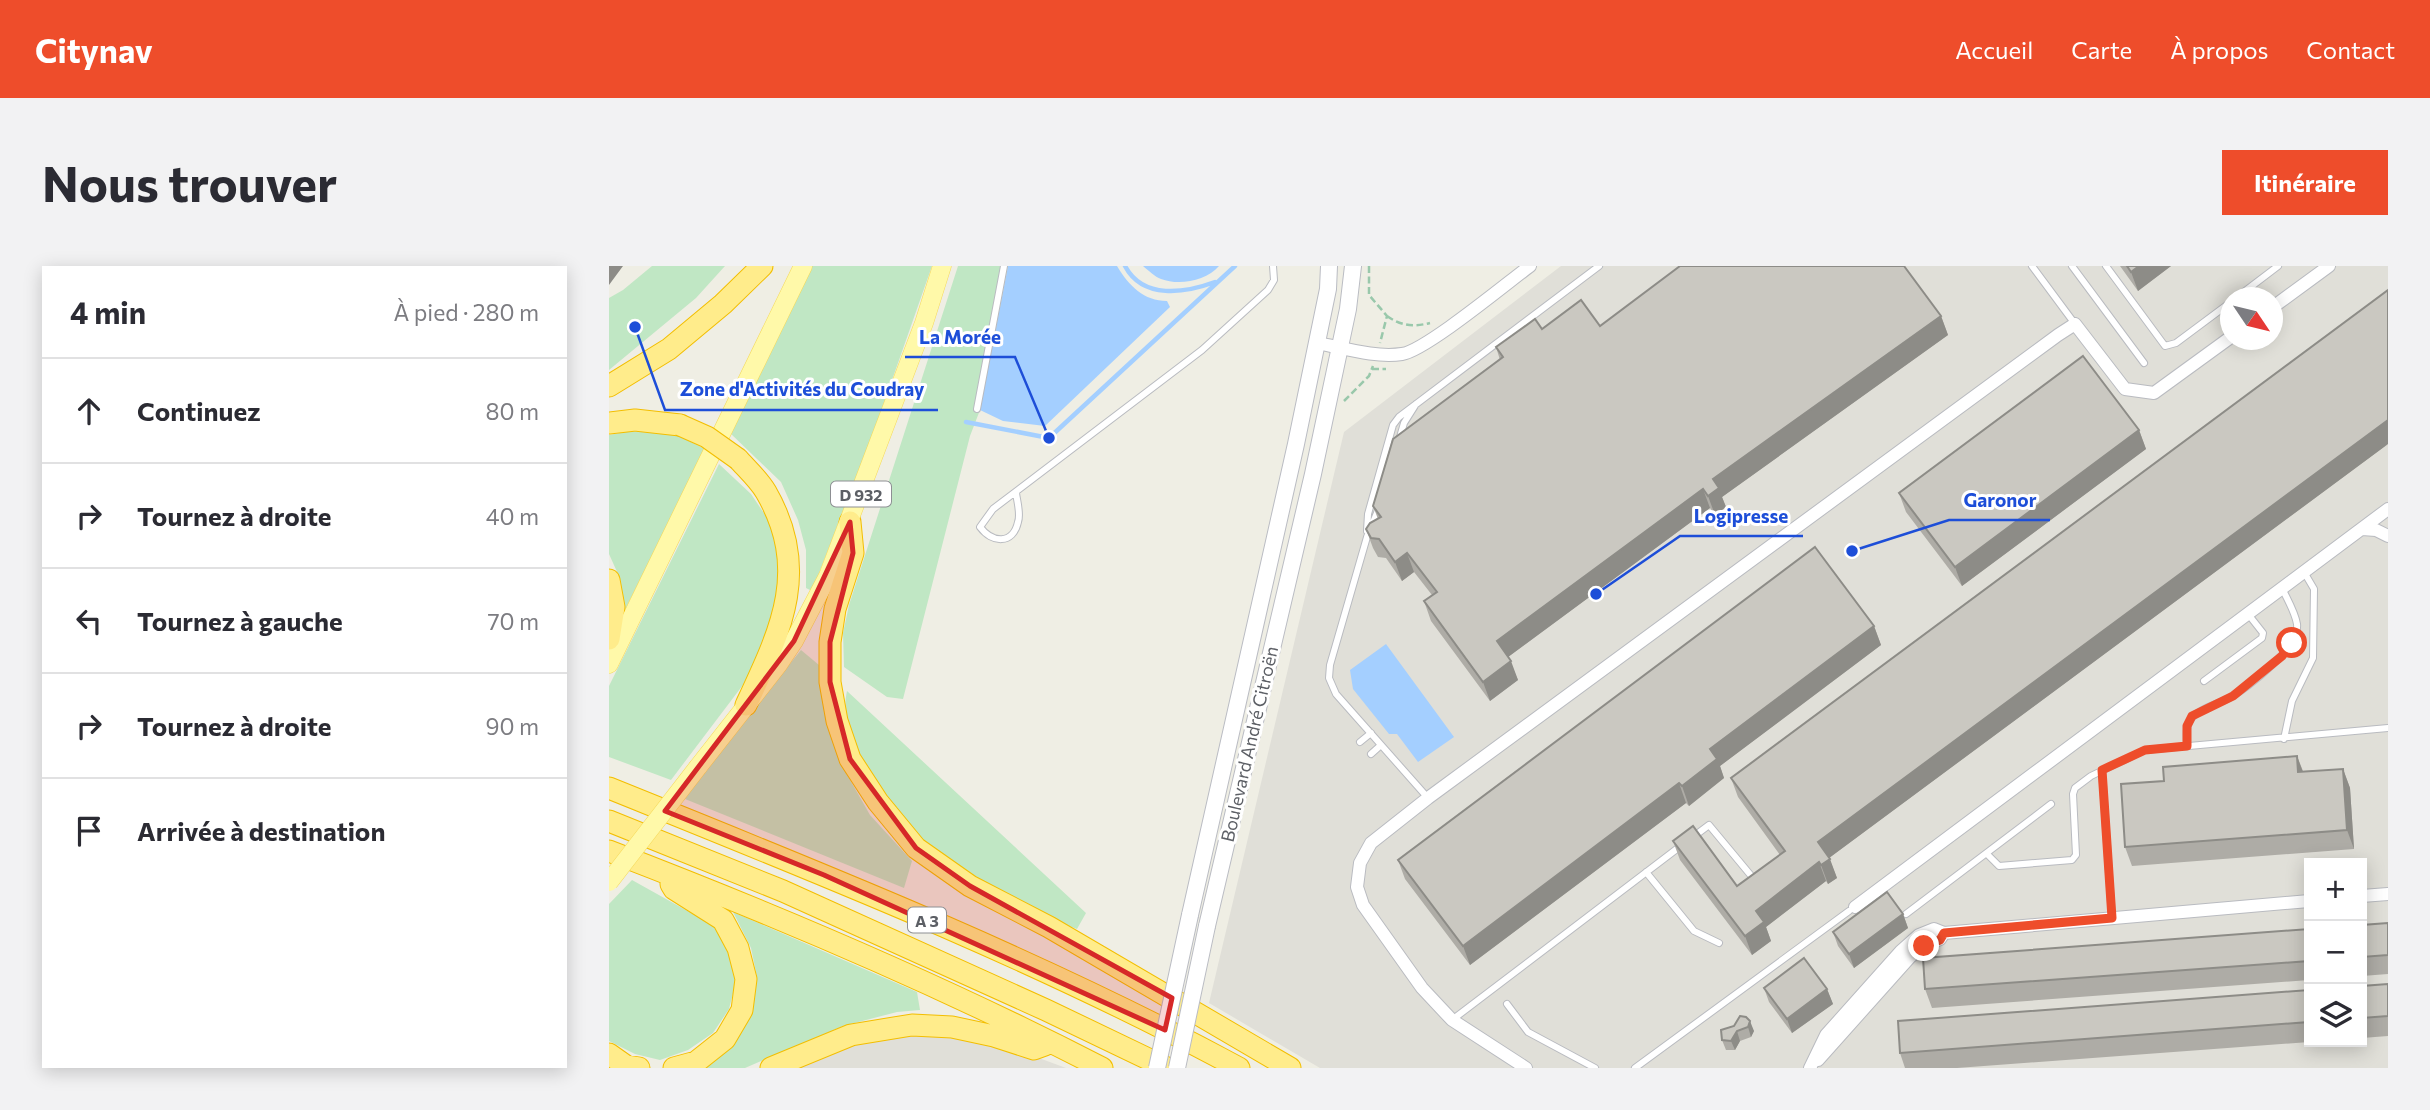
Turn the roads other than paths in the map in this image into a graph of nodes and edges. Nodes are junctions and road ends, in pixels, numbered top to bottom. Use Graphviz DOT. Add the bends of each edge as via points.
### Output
graph roads {
  1 [pos="762,266"];
  2 [pos="803,266"];
  3 [pos="942,266"];
  4 [pos="1004,266"];
  5 [pos="1273,266"];
  6 [pos="1329,266"];
  7 [pos="1353,266"];
  8 [pos="1530,266"];
  9 [pos="1599,266"];
  10 [pos="2032,266"];
  11 [pos="2072,266"];
  12 [pos="2106,266"];
  13 [pos="2278,266"];
  14 [pos="2329,266"];
  15 [pos="2251,287"];
  16 [pos="2283,300"];
  17 [pos="2220,310"];
  18 [pos="2075,324"];
  19 [pos="1317,343"];
  20 [pos="2220,345"];
  21 [pos="1341,348"];
  22 [pos="2144,363"];
  23 [pos="609,386"];
  24 [pos="1416,404"];
  25 [pos="977,409"];
  26 [pos="609,423"];
  27 [pos="1397,450"];
  28 [pos="1016,493"];
  29 [pos="1381,502"];
  30 [pos="2388,509"];
  31 [pos="850,522"];
  32 [pos="2362,529"];
  33 [pos="2388,536"];
  34 [pos="1367,537"];
  35 [pos="2304,572"];
  36 [pos="609,580"];
  37 [pos="2282,588"];
  38 [pos="2248,614"];
  39 [pos="609,639"];
  40 [pos="609,664"];
  41 [pos="2204,681"];
  42 [pos="746,705"];
  43 [pos="2388,729"];
  44 [pos="1371,733"];
  45 [pos="2284,739"];
  46 [pos="1360,742"];
  47 [pos="1381,745"];
  48 [pos="2187,746"];
  49 [pos="1370,754"];
  50 [pos="2102,770"];
  51 [pos="609,788"];
  52 [pos="1428,798"];
  53 [pos="2051,804"];
  54 [pos="609,821"];
  55 [pos="609,851"];
  56 [pos="1987,854"];
  57 [pos="661,871"];
  58 [pos="1646,872"];
  59 [pos="1753,878"];
  60 [pos="609,882"];
  61 [pos="2388,894"];
  62 [pos="2367,896"];
  63 [pos="2304,901"];
  64 [pos="1852,909"];
  65 [pos="1906,914"];
  66 [pos="2112,918"];
  67 [pos="1944,933"];
  68 [pos="1720,943"];
  69 [pos="1507,1004"];
  70 [pos="1452,1020"];
  71 [pos="1053,1043"];
  72 [pos="609,1054"];
  73 [pos="639,1068"];
  74 [pos="674,1068"];
  75 [pos="771,1068"];
  76 [pos="1102,1068"];
  77 [pos="1157,1068"];
  78 [pos="1167,1068"];
  79 [pos="1177,1068"];
  80 [pos="1239,1068"];
  81 [pos="1290,1068"];
  82 [pos="1527,1068"];
  83 [pos="1595,1068"];
  84 [pos="1635,1068"];
  1 -- 23 [label="highway" via="669,349"];
  2 -- 40 [label="main road"];
  3 -- 31 [label="main road, D 932"];
  4 -- 25 [label="lane"];
  5 -- 28 [label="lane" via="1268,290 1202,350"];
  6 -- 19 [label="main road, Boulevard André Citroën"];
  7 -- 21 [label="main road, Boulevard André Citroën"];
  8 -- 21 [label="street" via="1406,354"];
  9 -- 24 [label="lane"];
  10 -- 18 [label="lane"];
  11 -- 22 [label="lane"];
  12 -- 17 [label="lane" via="2165,346"];
  13 -- 15 [label="lane"];
  14 -- 16 [label="street"];
  18 -- 20 [label="street" via="2125,389 2137,392 2154,393"];
  18 -- 52 [label="street"];
  19 -- 21 [label="street"];
  19 -- 77 [label="main road, Boulevard André Citroën, bridge"];
  21 -- 79 [label="main road, Boulevard André Citroën, bridge"];
  24 -- 27 [label="lane"];
  24 -- 34 [label="lane" via="1394,425 1368,514"];
  26 -- 42 [label="highway, bridge" via="635,420 680,425 707,436 738,459 764,489 783,526 790,566 785,606 779,631"];
  28 -- 28 [label="lane" via="993,509 980,527 987,536 1007,539 1014,532 1019,520"];
  29 -- 34 [label="lane"];
  30 -- 32 [label="street"];
  31 -- 42 [label="main road, D 932" via="794,641"];
  31 -- 81 [label="highway" via="853,553 835,609 830,682 850,760 877,802 916,848 970,886"];
  32 -- 33 [label="street"];
  32 -- 35 [label="street"];
  34 -- 44 [label="lane" via="1329,678 1336,694"];
  35 -- 37 [label="street"];
  35 -- 45 [label="lane" via="2314,589 2313,658 2292,701"];
  36 -- 39 [label="highway" via="614,607"];
  37 -- 38 [label="street"];
  37 -- 48 [label="lane" via="2297,622 2292,643 2233,696 2192,716"];
  38 -- 41 [label="lane" via="2262,638"];
  38 -- 64 [label="street"];
  42 -- 60 [label="main road, D 932, bridge"];
  43 -- 45 [label="lane"];
  44 -- 46 [label="lane"];
  44 -- 47 [label="lane"];
  45 -- 48 [label="lane"];
  47 -- 49 [label="lane"];
  47 -- 52 [label="lane"];
  48 -- 50 [label="lane" via="2145,750"];
  50 -- 56 [label="lane" via="2073,794 2073,860 1999,866"];
  50 -- 66 [label="lane"];
  51 -- 80 [label="highway, A 3" via="824,875 1061,979"];
  52 -- 70 [label="street" via="1371,843 1360,863 1357,887 1363,905 1422,988"];
  53 -- 56 [label="lane"];
  54 -- 78 [label="highway, A 3" via="783,891"];
  55 -- 57 [label="highway"];
  56 -- 65 [label="lane"];
  57 -- 71 [label="highway" via="875,961"];
  57 -- 74 [label="highway" via="674,889 723,920 738,948 745,979 742,1010 725,1039 696,1062"];
  58 -- 59 [label="lane" via="1709,825"];
  58 -- 68 [label="lane" via="1694,931"];
  58 -- 70 [label="lane"];
  61 -- 62 [label="street"];
  63 -- 66 [label="street"];
  64 -- 84 [label="lane"];
  66 -- 67 [label="street"];
  67 -- 67 [label="street" via="1934,929 1919,935 1901,951 1826,1035 1810,1068 1910,957"];
  69 -- 83 [label="lane" via="1528,1032"];
  70 -- 82 [label="street"];
  71 -- 75 [label="highway" via="1034,1049 952,1027 912,1025 851,1035"];
  71 -- 76 [label="highway"];
  72 -- 73 [label="highway" via="626,1066"];
}
